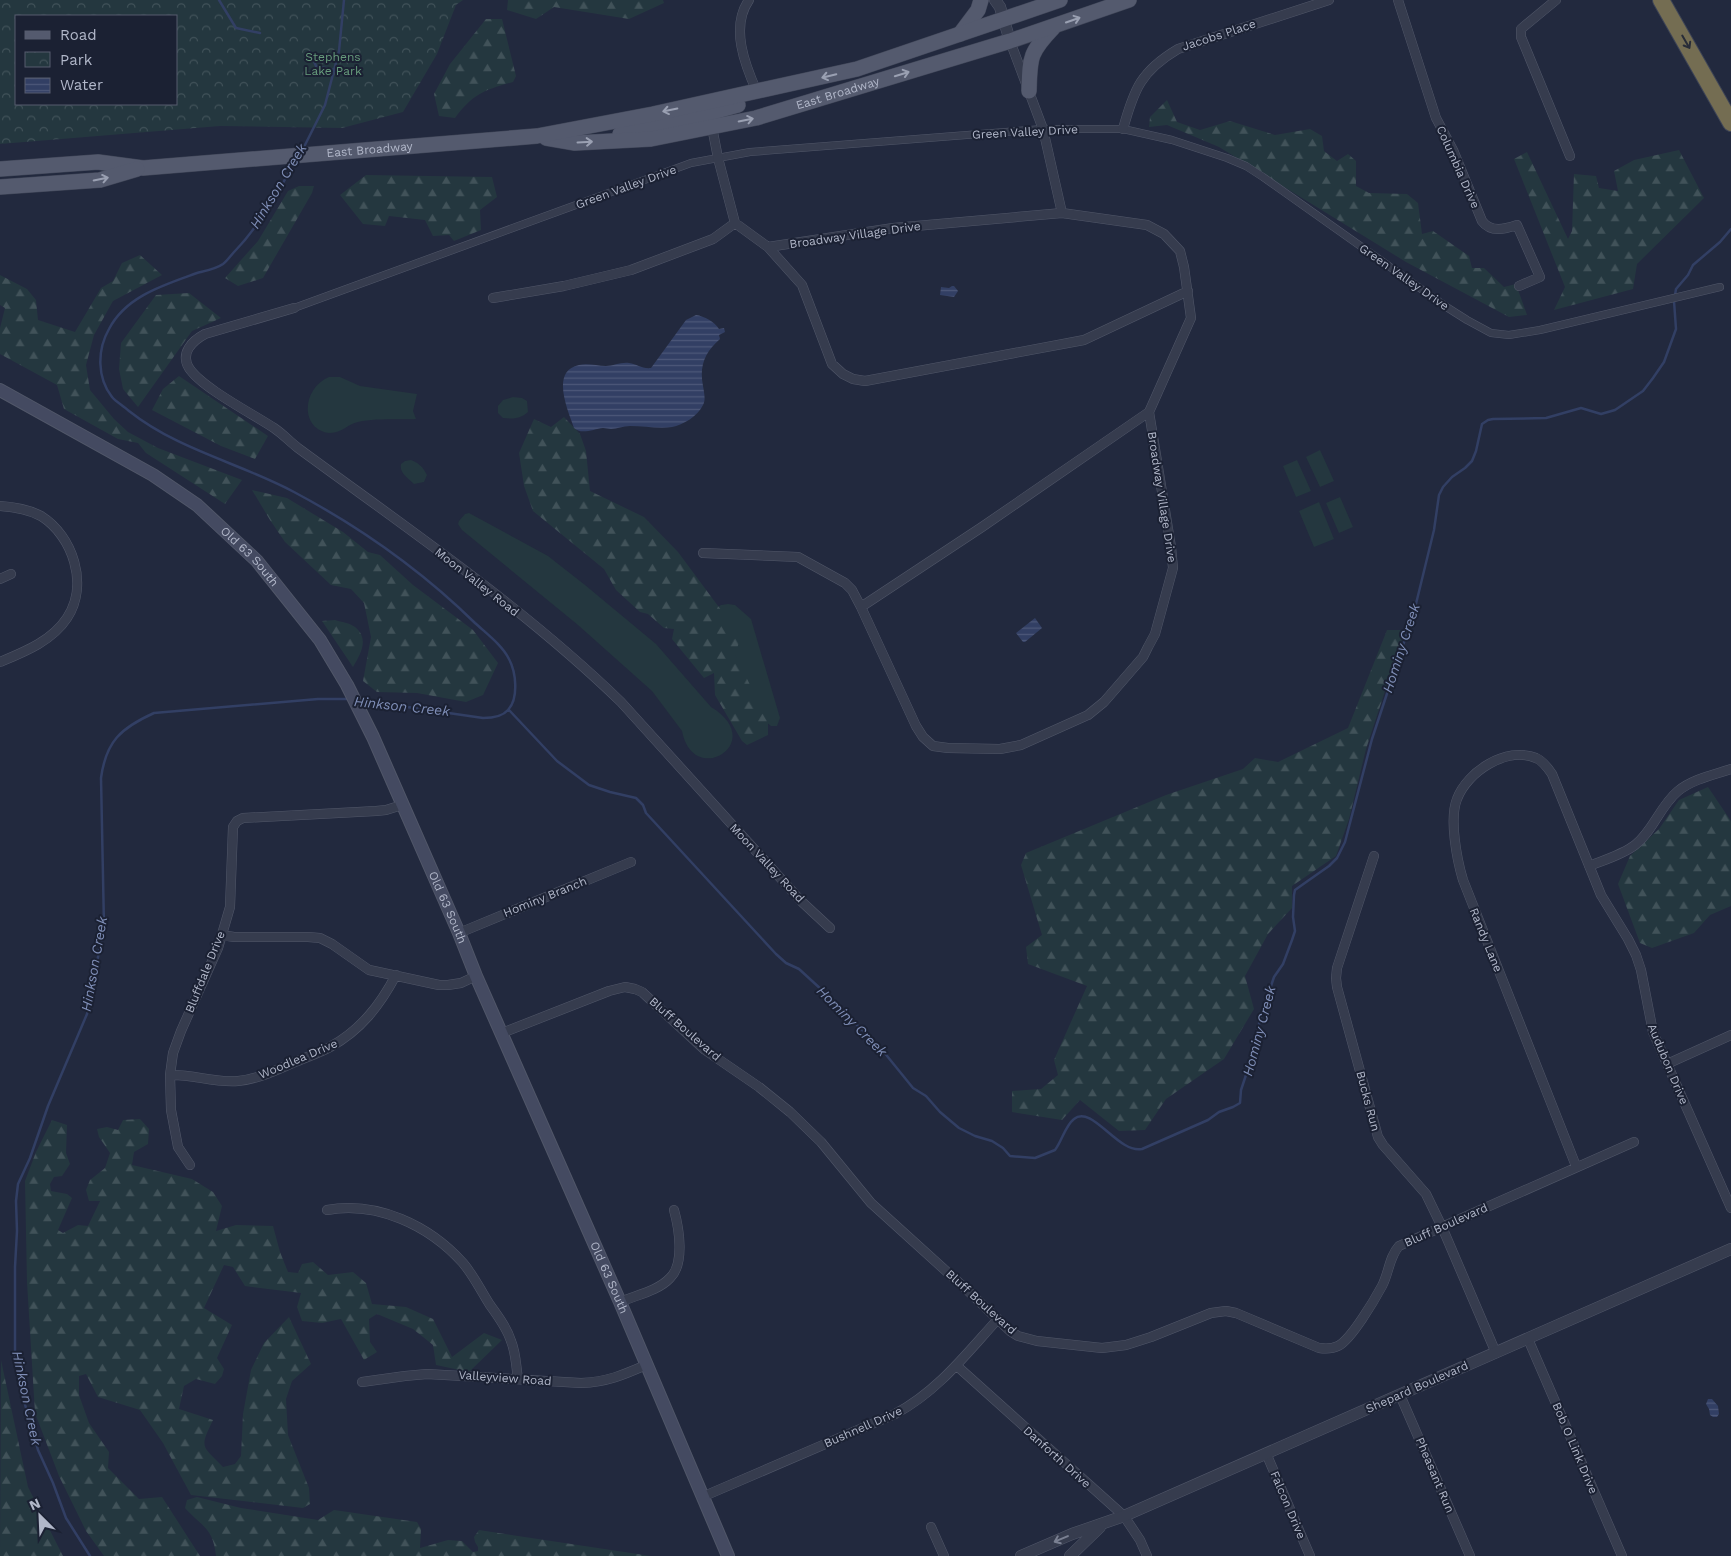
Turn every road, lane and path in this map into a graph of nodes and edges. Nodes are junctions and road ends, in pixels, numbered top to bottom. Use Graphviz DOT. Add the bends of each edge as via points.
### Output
graph roads {
  1 [pos="749,0"];
  2 [pos="981,0"];
  3 [pos="1060,0"];
  4 [pos="1129,0"];
  5 [pos="1329,0"];
  6 [pos="1398,0"];
  7 [pos="1556,0"];
  8 [pos="1662,0"];
  9 [pos="1000,7"];
  10 [pos="1054,26"];
  11 [pos="959,35"];
  12 [pos="1010,41"];
  13 [pos="1029,91"];
  14 [pos="757,92"];
  15 [pos="1731,123"];
  16 [pos="712,127"];
  17 [pos="1043,129"];
  18 [pos="1124,130"];
  19 [pos="537,136"];
  20 [pos="611,141"];
  21 [pos="1570,156"];
  22 [pos="718,158"];
  23 [pos="143,168"];
  24 [pos="0,172"];
  25 [pos="0,187"];
  26 [pos="1062,213"];
  27 [pos="736,223"];
  28 [pos="768,247"];
  29 [pos="1519,286"];
  30 [pos="1720,287"];
  31 [pos="1188,291"];
  32 [pos="493,298"];
  33 [pos="294,308"];
  34 [pos="0,390"];
  35 [pos="1149,412"];
  36 [pos="0,506"];
  37 [pos="703,553"];
  38 [pos="11,574"];
  39 [pos="0,579"];
  40 [pos="861,607"];
  41 [pos="0,662"];
  42 [pos="1536,758"];
  43 [pos="1731,769"];
  44 [pos="402,805"];
  45 [pos="1374,856"];
  46 [pos="631,862"];
  47 [pos="1589,866"];
  48 [pos="830,928"];
  49 [pos="459,933"];
  50 [pos="222,935"];
  51 [pos="396,975"];
  52 [pos="476,976"];
  53 [pos="502,1033"];
  54 [pos="1731,1035"];
  55 [pos="1667,1064"];
  56 [pos="170,1075"];
  57 [pos="1634,1142"];
  58 [pos="190,1166"];
  59 [pos="1576,1166"];
  60 [pos="1731,1208"];
  61 [pos="326,1210"];
  62 [pos="674,1210"];
  63 [pos="1442,1227"];
  64 [pos="1731,1249"];
  65 [pos="620,1302"];
  66 [pos="998,1319"];
  67 [pos="1528,1339"];
  68 [pos="1496,1353"];
  69 [pos="646,1365"];
  70 [pos="956,1366"];
  71 [pos="518,1378"];
  72 [pos="362,1382"];
  73 [pos="1400,1395"];
  74 [pos="1266,1453"];
  75 [pos="702,1497"];
  76 [pos="1124,1516"];
  77 [pos="1103,1524"];
  78 [pos="931,1527"];
  79 [pos="728,1556"];
  80 [pos="944,1556"];
  81 [pos="1021,1556"];
  82 [pos="1070,1556"];
  83 [pos="1147,1556"];
  84 [pos="1310,1556"];
  85 [pos="1470,1556"];
  86 [pos="1622,1556"];
  1 -- 14 [label="street" via="740,18 740,39"];
  2 -- 11 [label="main road"];
  3 -- 9 [label="main road, East Broadway"];
  10 -- 4 [label="main road, East Broadway, one-way"];
  5 -- 18 [label="street, Jacobs Place" via="1178,49 1159,60 1138,86"];
  6 -- 29 [label="street, Columbia Drive" via="1436,118 1482,221 1492,229 1517,225 1540,277"];
  7 -- 21 [label="street" via="1520,29"];
  8 -- 15 [label="highway, one-way"];
  9 -- 11 [label="main road, East Broadway"];
  9 -- 12 [label="street"];
  10 -- 12 [label="main road, East Broadway"];
  10 -- 13 [label="main road" via="1034,50 1030,62"];
  11 -- 14 [label="main road, East Broadway, one-way" via="857,69"];
  12 -- 13 [label="street"];
  16 -- 12 [label="main road, East Broadway, one-way" via="756,118"];
  13 -- 17 [label="street"];
  14 -- 19 [label="main road, East Broadway, one-way"];
  14 -- 20 [label="main road" via="752,102 678,122 623,132"];
  16 -- 20 [label="main road, East Broadway" via="651,139"];
  16 -- 22 [label="street"];
  17 -- 18 [label="street, Green Valley Drive"];
  17 -- 22 [label="street, Green Valley Drive" via="750,152"];
  17 -- 26 [label="street"];
  18 -- 30 [label="street, Green Valley Drive" via="1172,140 1246,166 1448,308 1491,332 1509,334 1540,330"];
  19 -- 20 [label="main road, East Broadway, one-way" via="575,143"];
  19 -- 23 [label="main road, East Broadway"];
  22 -- 27 [label="street"];
  22 -- 33 [label="street, Green Valley Drive" via="691,163"];
  23 -- 24 [label="main road, East Broadway" via="98,162"];
  25 -- 23 [label="main road, East Broadway, one-way" via="100,180"];
  26 -- 28 [label="street, Broadway Village Drive" via="892,228"];
  26 -- 31 [label="street, Broadway Village Drive" via="1147,225 1164,234 1180,251"];
  27 -- 28 [label="street, Broadway Village Drive"];
  27 -- 32 [label="street" via="713,239 631,270"];
  28 -- 31 [label="street, Broadway Village Drive" via="802,286 832,364 843,374 866,381 1084,340"];
  31 -- 35 [label="street, Broadway Village Drive" via="1191,318"];
  33 -- 48 [label="street, Moon Valley Road" via="204,334 188,348 188,366 199,379 276,430 471,576 592,675 621,702 802,902"];
  34 -- 44 [label="main road, Old 63 South" via="153,475 197,505 257,561 334,662 373,737"];
  35 -- 40 [label="street, Broadway Village Drive"];
  35 -- 40 [label="street, Broadway Village Drive" via="1173,568 1155,634 1143,657 1104,702 1088,715 1021,746 1000,749 933,746 916,726"];
  36 -- 41 [label="street" via="22,508 46,520 65,540 71,552 77,582 71,610 59,628 40,643"];
  37 -- 40 [label="street, Broadway Village Drive" via="798,557 845,583"];
  38 -- 39 [label="street"];
  42 -- 47 [label="street, Audubon Drive" via="1552,774"];
  42 -- 59 [label="street, Randy Lane" via="1503,757 1473,776 1461,789 1454,815 1457,859 1462,880"];
  43 -- 47 [label="street" via="1685,786 1634,846"];
  44 -- 49 [label="main road, Old 63 South"];
  44 -- 50 [label="street, Bluffdale Drive" via="376,811 251,817 237,821 232,831 231,897"];
  45 -- 63 [label="street, Bucks Run" via="1338,968 1337,987 1378,1137 1426,1194"];
  46 -- 49 [label="street, Hominy Branch"];
  47 -- 55 [label="street, Audubon Drive" via="1607,906 1636,955 1653,1032"];
  49 -- 52 [label="main road, Old 63 South"];
  50 -- 51 [label="street" via="320,938 369,970"];
  50 -- 56 [label="street, Bluffdale Drive" via="173,1053"];
  51 -- 52 [label="street" via="440,985 461,983"];
  51 -- 56 [label="street, Woodlea Drive" via="371,1015 344,1039 328,1048 245,1080 220,1081"];
  52 -- 53 [label="main road, Old 63 South"];
  53 -- 65 [label="main road, Old 63 South"];
  53 -- 66 [label="street, Bluff Boulevard" via="609,991 625,987 642,992 705,1050 790,1112 821,1142 871,1203"];
  54 -- 55 [label="street"];
  55 -- 60 [label="street, Audubon Drive"];
  56 -- 58 [label="street, Bluffdale Drive" via="171,1110 178,1147"];
  57 -- 59 [label="street, Bluff Boulevard"];
  59 -- 63 [label="street, Bluff Boulevard"];
  61 -- 71 [label="street" via="351,1207 392,1215 419,1228 449,1249 470,1273 509,1334"];
  62 -- 65 [label="street" via="680,1248 674,1274 662,1284"];
  63 -- 66 [label="street, Bluff Boulevard" via="1396,1249 1383,1285 1358,1324 1345,1341 1331,1349 1310,1345 1226,1311 1211,1313 1126,1345 1102,1348 1024,1338 1010,1331"];
  63 -- 68 [label="street, Bucks Run"];
  64 -- 67 [label="street, Shepard Boulevard"];
  65 -- 69 [label="main road, Old 63 South"];
  66 -- 70 [label="street, Bushnell Drive"];
  67 -- 68 [label="street, Shepard Boulevard"];
  67 -- 86 [label="street, Bob O Link Drive"];
  68 -- 73 [label="street, Shepard Boulevard"];
  69 -- 71 [label="street, Valleyview Road" via="610,1380 596,1382"];
  69 -- 75 [label="main road, Old 63 South"];
  70 -- 75 [label="street, Bushnell Drive" via="926,1395 895,1414"];
  70 -- 76 [label="street, Danforth Drive"];
  71 -- 72 [label="street, Valleyview Road" via="427,1374"];
  73 -- 74 [label="street, Shepard Boulevard"];
  73 -- 85 [label="street, Pheasant Run"];
  74 -- 76 [label="street, Shepard Boulevard"];
  74 -- 84 [label="street, Falcon Drive"];
  75 -- 79 [label="main road, Old 63 South"];
  76 -- 77 [label="street, Shepard Boulevard"];
  76 -- 83 [label="street, Danforth Drive"];
  77 -- 81 [label="street, Shepard Boulevard, one-way"];
  77 -- 82 [label="street, Shepard Boulevard"];
  78 -- 80 [label="street"];
}
